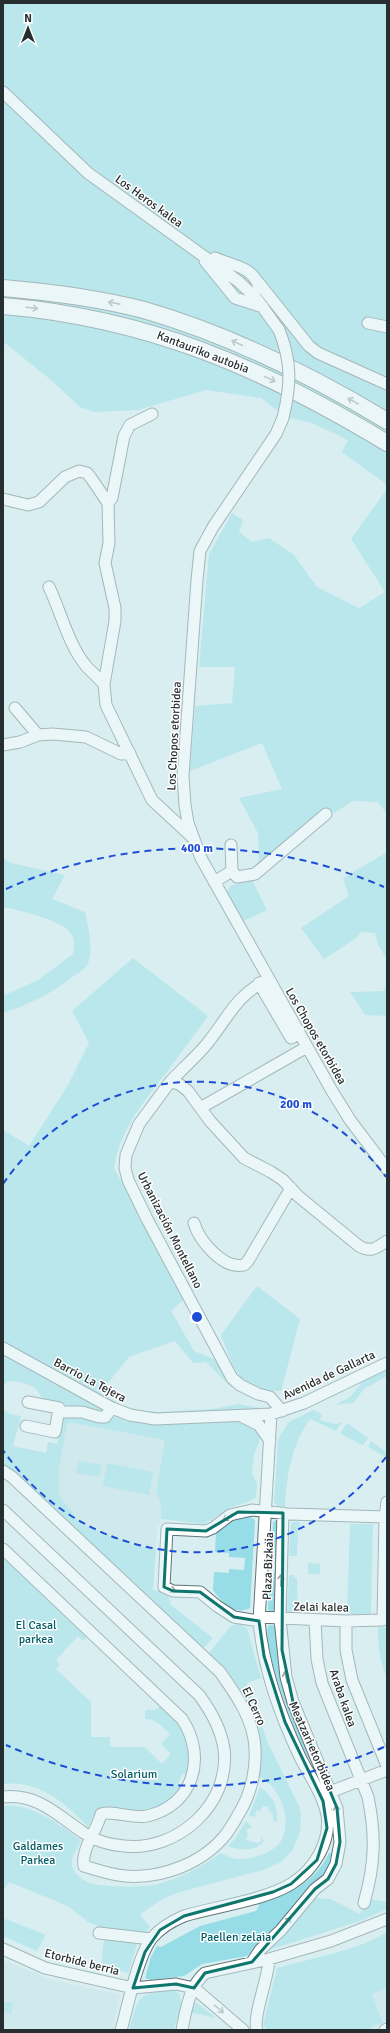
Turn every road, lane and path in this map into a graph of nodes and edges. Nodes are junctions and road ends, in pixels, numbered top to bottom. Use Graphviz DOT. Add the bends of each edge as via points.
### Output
graph roads {
  1 [pos="3,92"];
  2 [pos="198,251"];
  3 [pos="240,267"];
  4 [pos="228,273"];
  5 [pos="258,282"];
  6 [pos="3,283"];
  7 [pos="3,288"];
  8 [pos="229,289"];
  9 [pos="49,292"];
  10 [pos="257,295"];
  11 [pos="3,306"];
  12 [pos="264,308"];
  13 [pos="280,308"];
  14 [pos="368,323"];
  15 [pos="387,327"];
  16 [pos="387,384"];
  17 [pos="152,414"];
  18 [pos="387,421"];
  19 [pos="387,443"];
  20 [pos="3,499"];
  21 [pos="108,503"];
  22 [pos="49,587"];
  23 [pos="104,684"];
  24 [pos="15,708"];
  25 [pos="38,735"];
  26 [pos="3,745"];
  27 [pos="130,753"];
  28 [pos="326,814"];
  29 [pos="193,837"];
  30 [pos="231,845"];
  31 [pos="232,871"];
  32 [pos="214,882"];
  33 [pos="264,981"];
  34 [pos="307,1047"];
  35 [pos="170,1082"];
  36 [pos="202,1107"];
  37 [pos="387,1169"];
  38 [pos="291,1188"];
  39 [pos="194,1223"];
  40 [pos="387,1241"];
  41 [pos="3,1348"];
  42 [pos="387,1363"];
  43 [pos="28,1402"];
  44 [pos="112,1408"];
  45 [pos="58,1412"];
  46 [pos="276,1413"];
  47 [pos="242,1417"];
  48 [pos="26,1426"];
  49 [pos="270,1441"];
  50 [pos="3,1471"];
  51 [pos="387,1502"];
  52 [pos="3,1510"];
  53 [pos="265,1512"];
  54 [pos="283,1513"];
  55 [pos="385,1517"];
  56 [pos="3,1549"];
  57 [pos="259,1619"];
  58 [pos="280,1619"];
  59 [pos="315,1620"];
  60 [pos="346,1621"];
  61 [pos="385,1621"];
  62 [pos="387,1766"];
  63 [pos="387,1770"];
  64 [pos="362,1780"];
  65 [pos="330,1792"];
  66 [pos="3,1797"];
  67 [pos="92,1837"];
  68 [pos="364,1903"];
  69 [pos="387,1919"];
  70 [pos="99,1933"];
  71 [pos="151,1939"];
  72 [pos="3,1949"];
  73 [pos="270,1959"];
  74 [pos="252,1962"];
  75 [pos="133,1988"];
  76 [pos="194,1988"];
  77 [pos="256,2027"];
  78 [pos="242,2029"];
  79 [pos="121,2030"];
  80 [pos="182,2030"];
  1 -- 2 [label="street, Los Heros kalea" via="88,173"];
  2 -- 3 [label="street"];
  2 -- 4 [label="street, Los Heros kalea"];
  2 -- 8 [label="street"];
  3 -- 4 [label="street"];
  3 -- 5 [label="street"];
  4 -- 8 [label="street"];
  4 -- 10 [label="street, Los Heros kalea"];
  5 -- 10 [label="street"];
  5 -- 13 [label="street"];
  6 -- 9 [label="highway" via="28,285"];
  7 -- 9 [label="highway, Kantauriko autobia"];
  8 -- 10 [label="street"];
  8 -- 12 [label="street" via="235,298"];
  18 -- 9 [label="highway, Kantauriko autobia, one-way" via="284,365 230,340 143,310"];
  10 -- 12 [label="street"];
  10 -- 13 [label="street, Los Heros kalea"];
  11 -- 19 [label="highway, Kantauriko autobia, one-way" via="87,317 138,328 185,343 223,357 276,382"];
  12 -- 29 [label="street, Los Chopos etorbidea, bridge" via="279,330 288,357 288,398 276,434 213,527 200,551 183,776 184,805"];
  13 -- 16 [label="street" via="309,346 318,353"];
  14 -- 15 [label="street"];
  17 -- 21 [label="street" via="130,425 123,441 112,498"];
  20 -- 21 [label="street" via="28,505 39,502 65,477 79,471 91,478"];
  21 -- 23 [label="street" via="109,543 105,563 115,608 115,621"];
  22 -- 23 [label="street" via="79,653 86,665"];
  23 -- 27 [label="street" via="109,713"];
  24 -- 25 [label="street"];
  25 -- 26 [label="street"];
  25 -- 27 [label="street" via="86,737 121,754"];
  27 -- 29 [label="street" via="152,800"];
  28 -- 31 [label="street" via="254,874 237,877"];
  29 -- 32 [label="street, Los Chopos etorbidea"];
  30 -- 31 [label="street"];
  31 -- 32 [label="street"];
  32 -- 33 [label="street, Los Chopos etorbidea"];
  33 -- 34 [label="street, Los Chopos etorbidea"];
  33 -- 35 [label="street, Urbanización Montellano" via="242,996 201,1051"];
  34 -- 36 [label="street"];
  34 -- 37 [label="street, Los Chopos etorbidea" via="350,1120"];
  35 -- 36 [label="street" via="180,1084"];
  35 -- 46 [label="street, Urbanización Montellano" via="139,1124 132,1139 126,1155 125,1168 128,1180 232,1378 240,1385 270,1397"];
  36 -- 38 [label="street" via="210,1121 244,1158 271,1172"];
  38 -- 39 [label="street" via="244,1265 233,1266 215,1254 203,1241"];
  38 -- 40 [label="street" via="353,1242 367,1251 372,1251"];
  41 -- 44 [label="street, Barrio La Tejera"];
  42 -- 46 [label="street, Avenida de Gallarta"];
  43 -- 45 [label="street" via="59,1408"];
  44 -- 45 [label="street" via="105,1417 82,1412"];
  44 -- 47 [label="street, Barrio La Tejera" via="130,1416 155,1419"];
  45 -- 48 [label="street" via="55,1432"];
  46 -- 47 [label="street, Avenida de Gallarta"];
  46 -- 49 [label="street, Meatzari etorbidea"];
  47 -- 49 [label="street" via="259,1425"];
  49 -- 53 [label="street, Meatzari etorbidea"];
  50 -- 67 [label="street, El Cerro" via="220,1672 237,1695 254,1738 255,1759 251,1785 243,1807 227,1833 208,1852 185,1866 170,1871 147,1876 124,1876 84,1866 82,1857"];
  51 -- 55 [label="street, Zelai kalea"];
  52 -- 67 [label="street" via="199,1694 215,1720 220,1734 224,1750 220,1783 205,1812 192,1826 162,1842 143,1846 119,1845"];
  53 -- 54 [label="street"];
  53 -- 57 [label="street, Meatzari etorbidea"];
  53 -- 57 [label="street, Zelai kalea, one-way" via="238,1512 206,1530 167,1529 164,1587 168,1590 200,1592 234,1617"];
  54 -- 55 [label="street"];
  58 -- 54 [label="street, Plaza Bizkaia, one-way"];
  55 -- 61 [label="street, Zelai kalea"];
  56 -- 67 [label="street, El Cerro" via="182,1719 190,1731 195,1764 190,1785 179,1798 162,1810 146,1816 131,1817 106,1812 101,1814 99,1825"];
  57 -- 58 [label="street, Zelai kalea"];
  57 -- 71 [label="street, Meatzari etorbidea" via="264,1656 285,1722 323,1801 327,1815 323,1847 317,1860 305,1874 291,1884 273,1892 184,1916 171,1922"];
  58 -- 59 [label="street, Zelai kalea"];
  65 -- 58 [label="street, Plaza Bizkaia, one-way" via="292,1702 284,1663"];
  59 -- 60 [label="street, Zelai kalea"];
  59 -- 64 [label="street, Araba kalea" via="317,1659 322,1683"];
  60 -- 61 [label="street, Zelai kalea"];
  60 -- 62 [label="street" via="346,1650 352,1680"];
  63 -- 64 [label="street"];
  64 -- 65 [label="street"];
  64 -- 68 [label="street, Araba kalea" via="368,1797 374,1841 373,1866"];
  74 -- 65 [label="street, Plaza Bizkaia, one-way" via="310,1894 328,1879 336,1864 340,1842 337,1808"];
  66 -- 67 [label="street" via="30,1800 45,1806"];
  69 -- 73 [label="street" via="331,1942"];
  70 -- 71 [label="street"];
  71 -- 75 [label="street, Meatzari etorbidea"];
  72 -- 75 [label="street, Etorbide berria" via="60,1973"];
  73 -- 74 [label="street"];
  73 -- 77 [label="street"];
  74 -- 76 [label="street" via="205,1973"];
  75 -- 76 [label="street, Etorbide berria" via="176,1984"];
  75 -- 79 [label="street"];
  76 -- 78 [label="street, one-way"];
  76 -- 80 [label="street"];
  77 -- 78 [label="street"];
}
